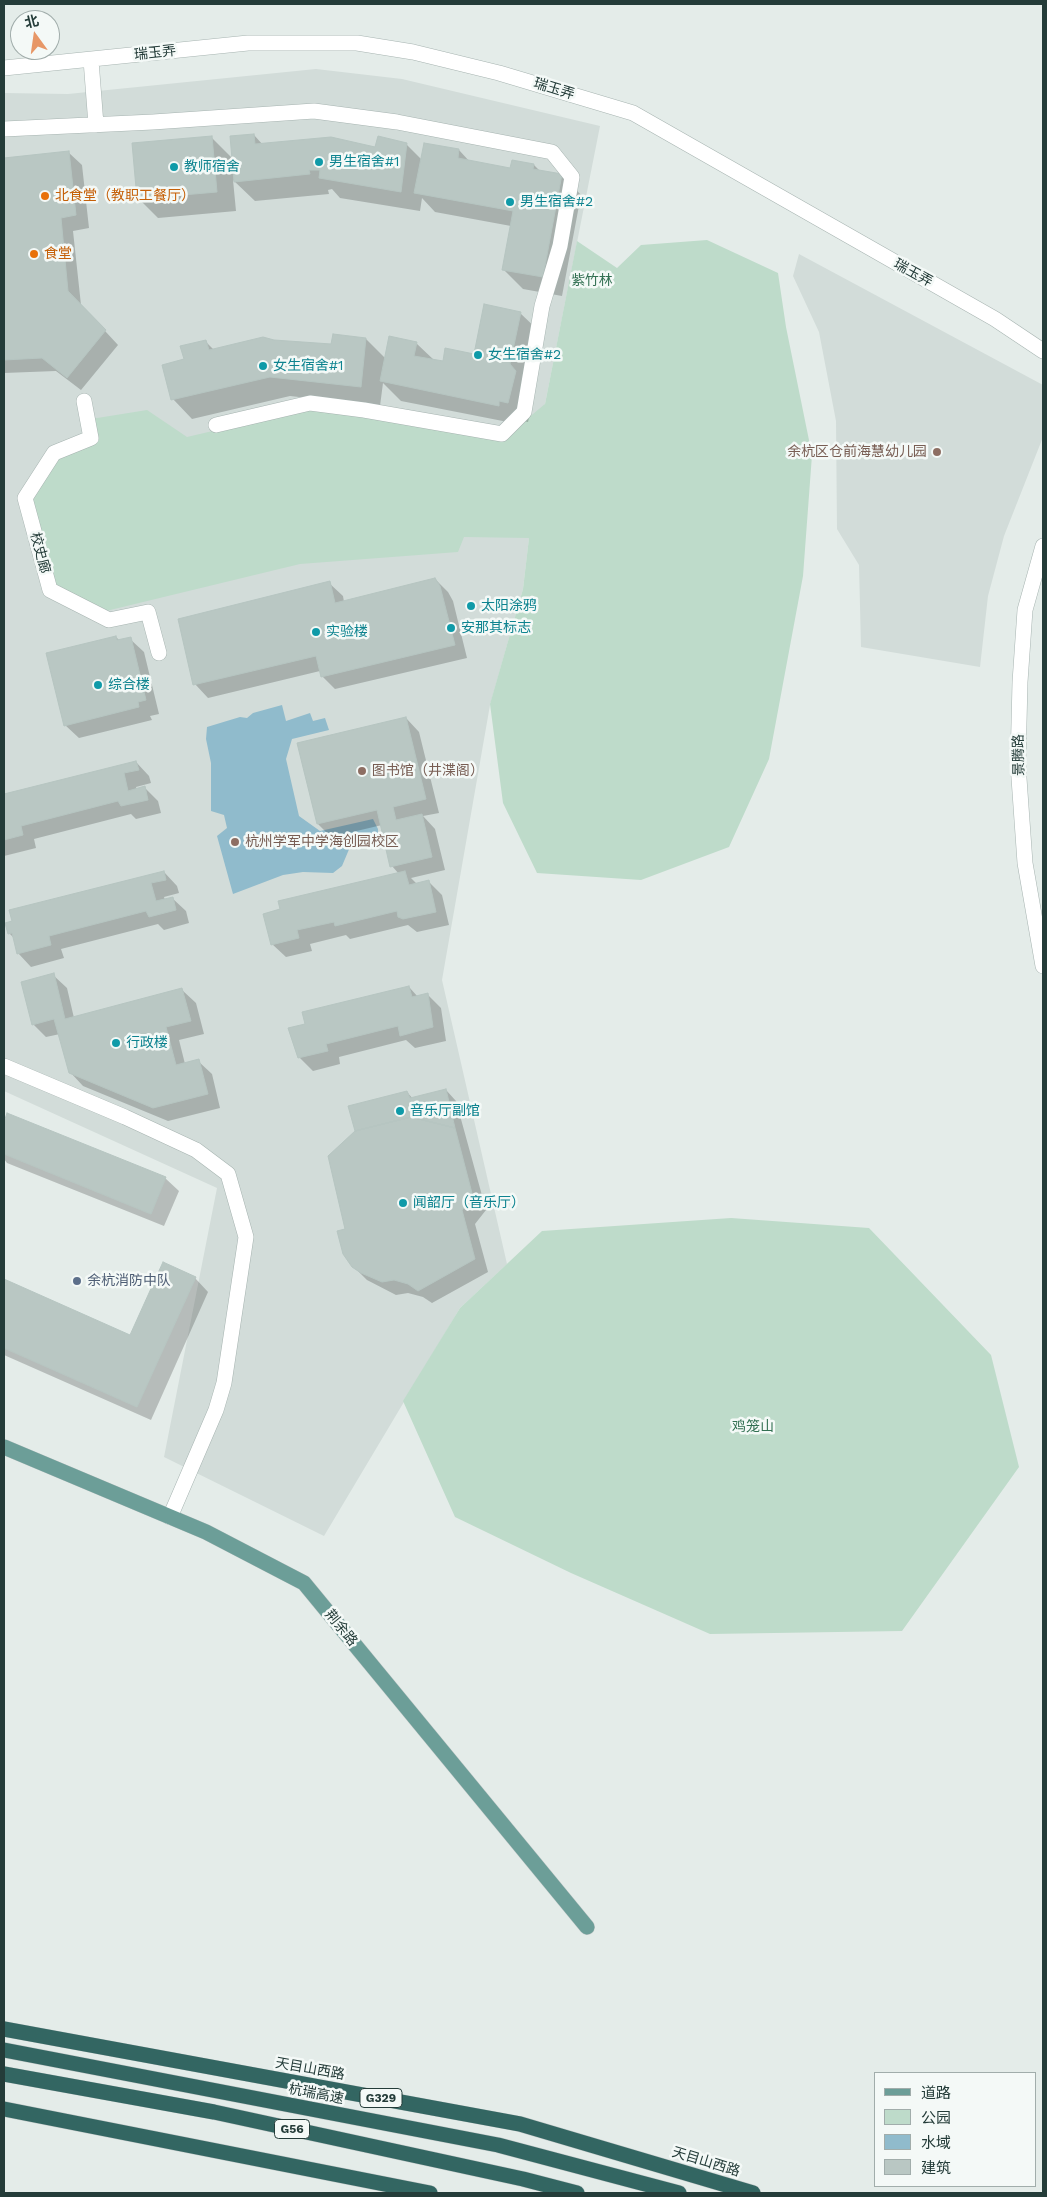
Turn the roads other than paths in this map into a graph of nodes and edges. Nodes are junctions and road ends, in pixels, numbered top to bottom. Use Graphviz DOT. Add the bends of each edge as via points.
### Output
graph roads {
  1 [pos="91,60"];
  2 [pos="4,68"];
  3 [pos="96,125"];
  4 [pos="4,128"];
  5 [pos="1043,351"];
  6 [pos="84,401"];
  7 [pos="216,425"];
  8 [pos="1043,546"];
  9 [pos="159,653"];
  10 [pos="1043,966"];
  11 [pos="4,1066"];
  12 [pos="4,1447"];
  13 [pos="170,1517"];
  14 [pos="588,1927"];
  15 [pos="4,2028"];
  16 [pos="4,2050"];
  17 [pos="4,2074"];
  18 [pos="4,2109"];
  19 [pos="412,2192"];
  20 [pos="430,2193"];
  21 [pos="578,2193"];
  22 [pos="679,2193"];
  23 [pos="752,2193"];
  1 -- 2 [label="street, 瑞玉弄"];
  1 -- 3 [label="street"];
  1 -- 5 [label="street, 瑞玉弄" via="248,43 357,43 499,72 633,113 995,319"];
  3 -- 4 [label="street"];
  3 -- 7 [label="street" via="314,111 396,122 552,152 572,177 560,246 542,306 524,412 502,434 310,403"];
  6 -- 9 [label="street, 校史廊" via="91,438 54,453 25,498 50,590 109,620 148,612"];
  8 -- 10 [label="street, 景腾路" via="1025,610 1018,764 1025,863"];
  11 -- 13 [label="street" via="196,1150 228,1174 246,1237 226,1374 216,1410"];
  12 -- 13 [label="main road, 荆余路"];
  13 -- 14 [label="main road, 荆余路" via="304,1583"];
  15 -- 23 [label="highway, 天目山西路 / G329" via="520,2124"];
  16 -- 22 [label="highway, 杭瑞高速 / G56" via="498,2146"];
  17 -- 21 [label="highway, G56" via="214,2112"];
  18 -- 19 [label="highway"];
  19 -- 20 [label="highway"];
}
